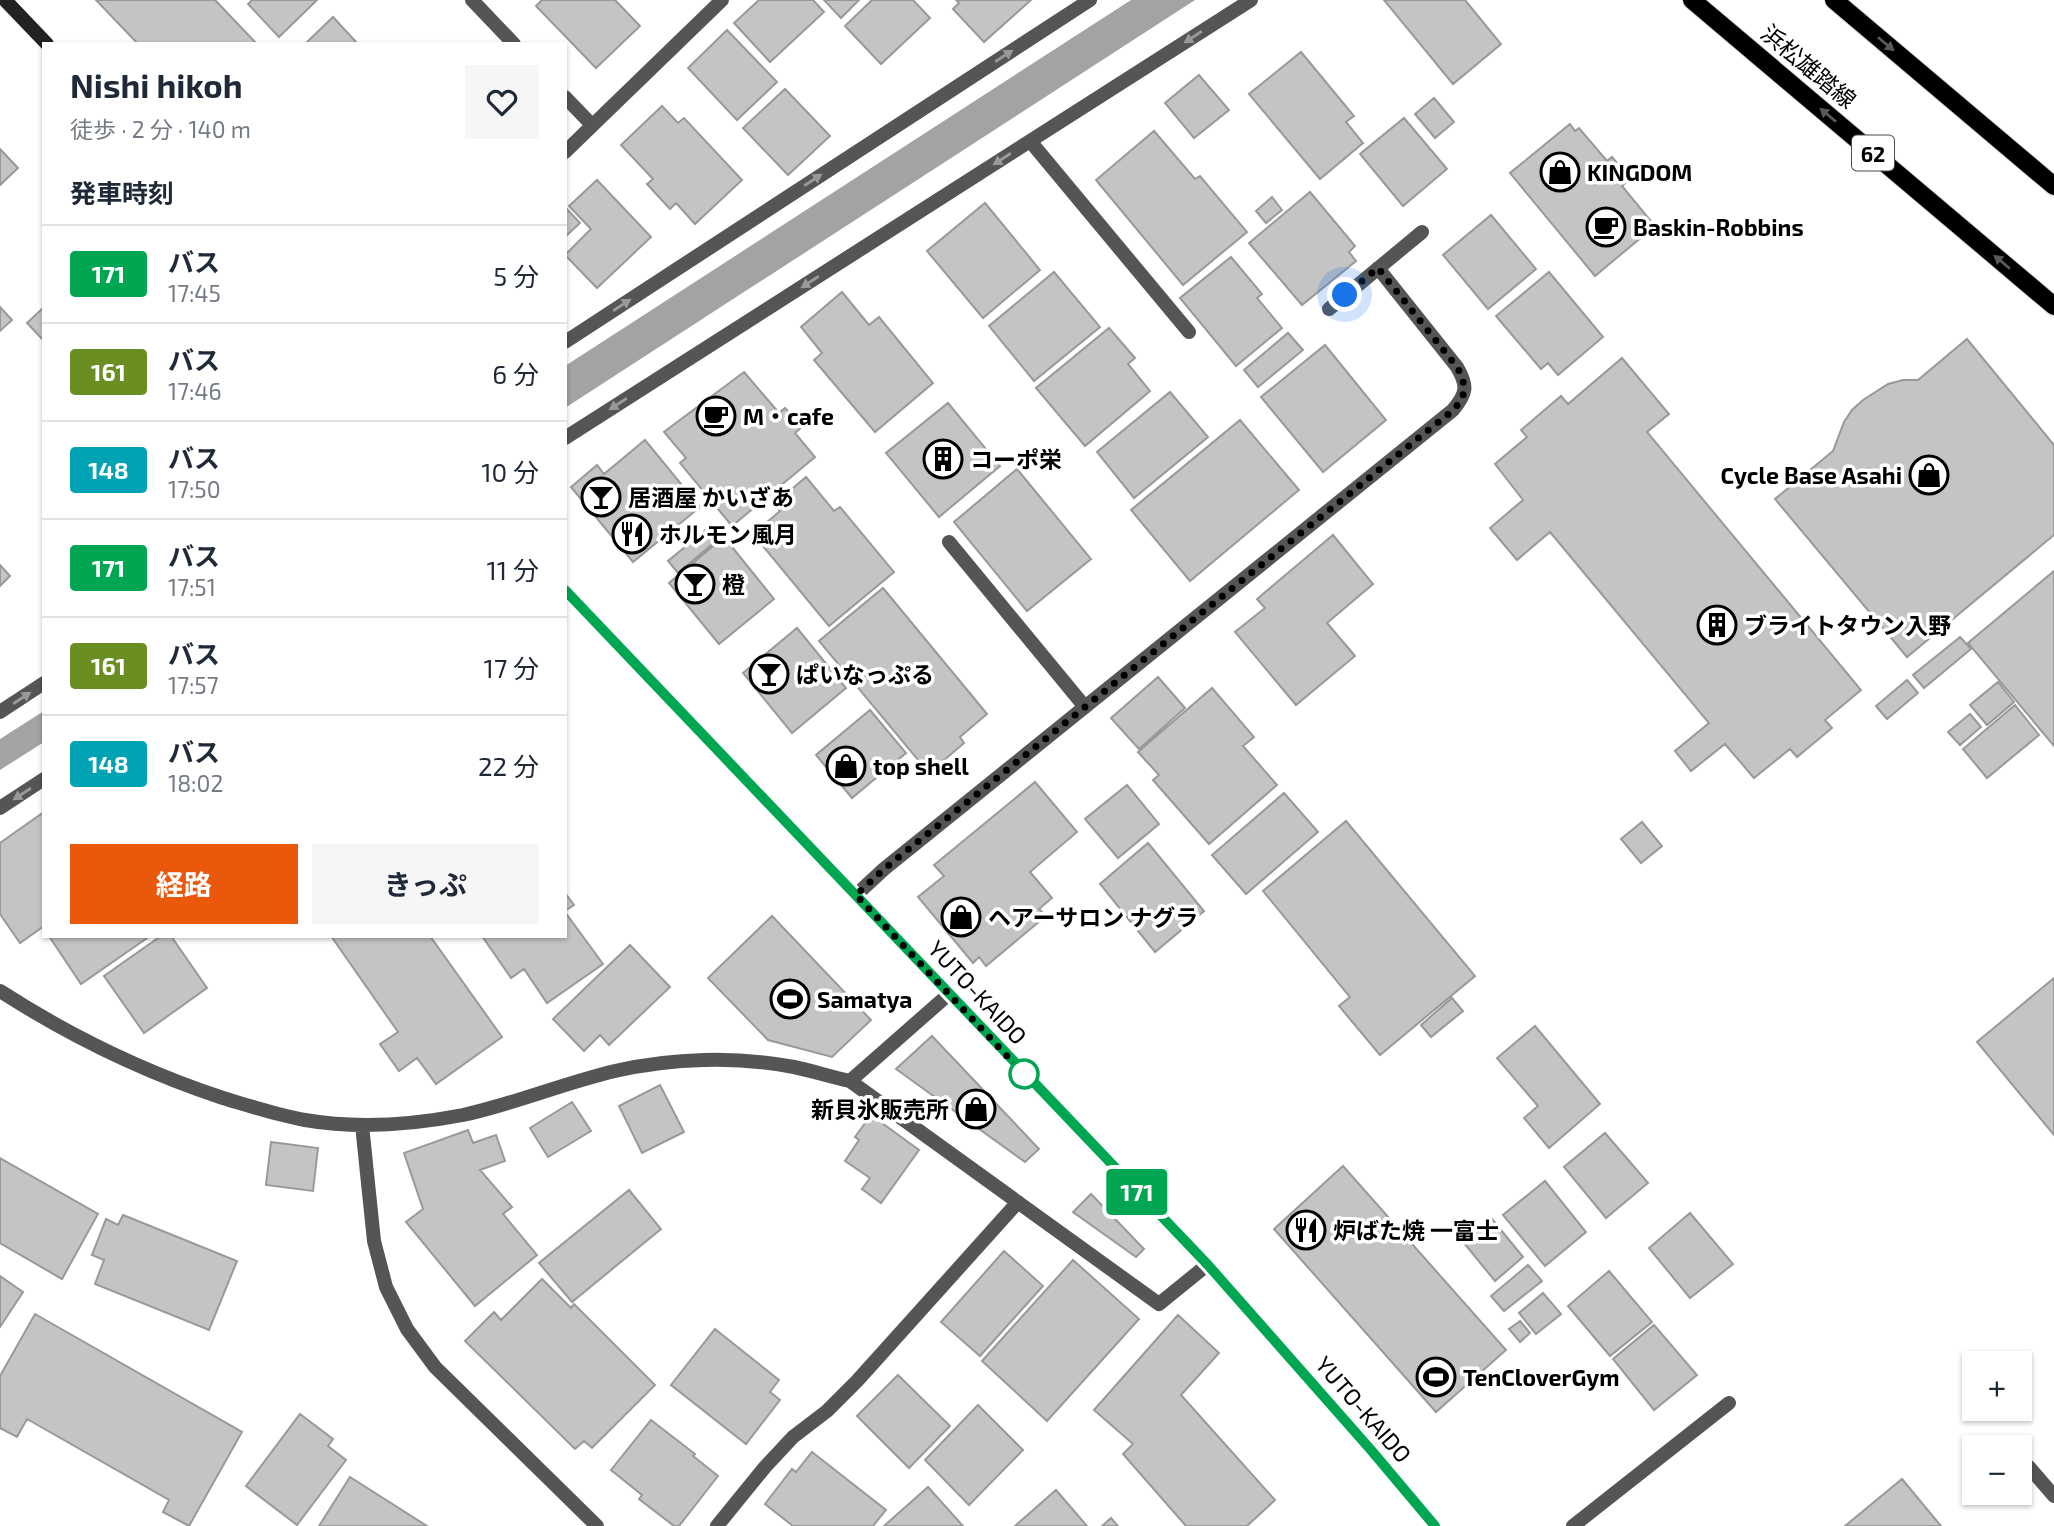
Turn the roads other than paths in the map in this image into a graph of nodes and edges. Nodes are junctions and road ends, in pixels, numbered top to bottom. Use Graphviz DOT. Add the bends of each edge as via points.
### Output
graph roads {
  1 [pos="5,0"];
  2 [pos="472,0"];
  3 [pos="722,0"];
  4 [pos="1090,0"];
  5 [pos="1251,0"];
  6 [pos="1692,0"];
  7 [pos="1834,0"];
  8 [pos="45,42"];
  9 [pos="512,42"];
  10 [pos="567,99"];
  11 [pos="592,125"];
  12 [pos="1030,141"];
  13 [pos="567,150"];
  14 [pos="2054,186"];
  15 [pos="1422,232"];
  16 [pos="1378,268"];
  17 [pos="2054,306"];
  18 [pos="1329,309"];
  19 [pos="1189,332"];
  20 [pos="567,341"];
  21 [pos="567,437"];
  22 [pos="949,542"];
  23 [pos="567,592"];
  24 [pos="42,684"];
  25 [pos="1085,707"];
  26 [pos="0,712"];
  27 [pos="42,780"];
  28 [pos="0,808"];
  29 [pos="856,895"];
  30 [pos="0,991"];
  31 [pos="948,994"];
  32 [pos="850,1081"];
  33 [pos="362,1125"];
  34 [pos="1018,1202"];
  35 [pos="1208,1265"];
  36 [pos="1728,1403"];
  37 [pos="2032,1470"];
  38 [pos="2054,1496"];
  39 [pos="597,1526"];
  40 [pos="717,1526"];
  41 [pos="1435,1526"];
  42 [pos="1573,1526"];
  1 -- 8 [label="street"];
  2 -- 9 [label="street"];
  3 -- 11 [label="street"];
  20 -- 4 [label="street, one-way"];
  5 -- 12 [label="street, one-way"];
  17 -- 6 [label="main road, 浜松雄踏線 / 62, one-way"];
  7 -- 14 [label="main road, one-way"];
  10 -- 11 [label="street"];
  11 -- 13 [label="street"];
  12 -- 19 [label="street"];
  12 -- 21 [label="street, one-way"];
  15 -- 16 [label="street"];
  16 -- 18 [label="street"];
  16 -- 25 [label="street" via="1457,367 1465,381 1464,398"];
  22 -- 25 [label="street"];
  23 -- 29 [label="street, YUTO-KAIDO"];
  26 -- 24 [label="street, one-way"];
  25 -- 29 [label="street"];
  27 -- 28 [label="street, one-way"];
  29 -- 31 [label="street, YUTO-KAIDO"];
  30 -- 33 [label="street" via="55,1025 178,1083 305,1120"];
  31 -- 32 [label="street"];
  31 -- 35 [label="street, YUTO-KAIDO"];
  32 -- 33 [label="street" via="781,1066 675,1062 616,1071 464,1114"];
  32 -- 34 [label="street"];
  33 -- 39 [label="street" via="374,1241 386,1287 407,1329 435,1367"];
  34 -- 35 [label="street" via="1159,1304"];
  34 -- 40 [label="street" via="857,1381 765,1467"];
  35 -- 41 [label="street, YUTO-KAIDO"];
  36 -- 42 [label="street"];
  37 -- 38 [label="street"];
}
